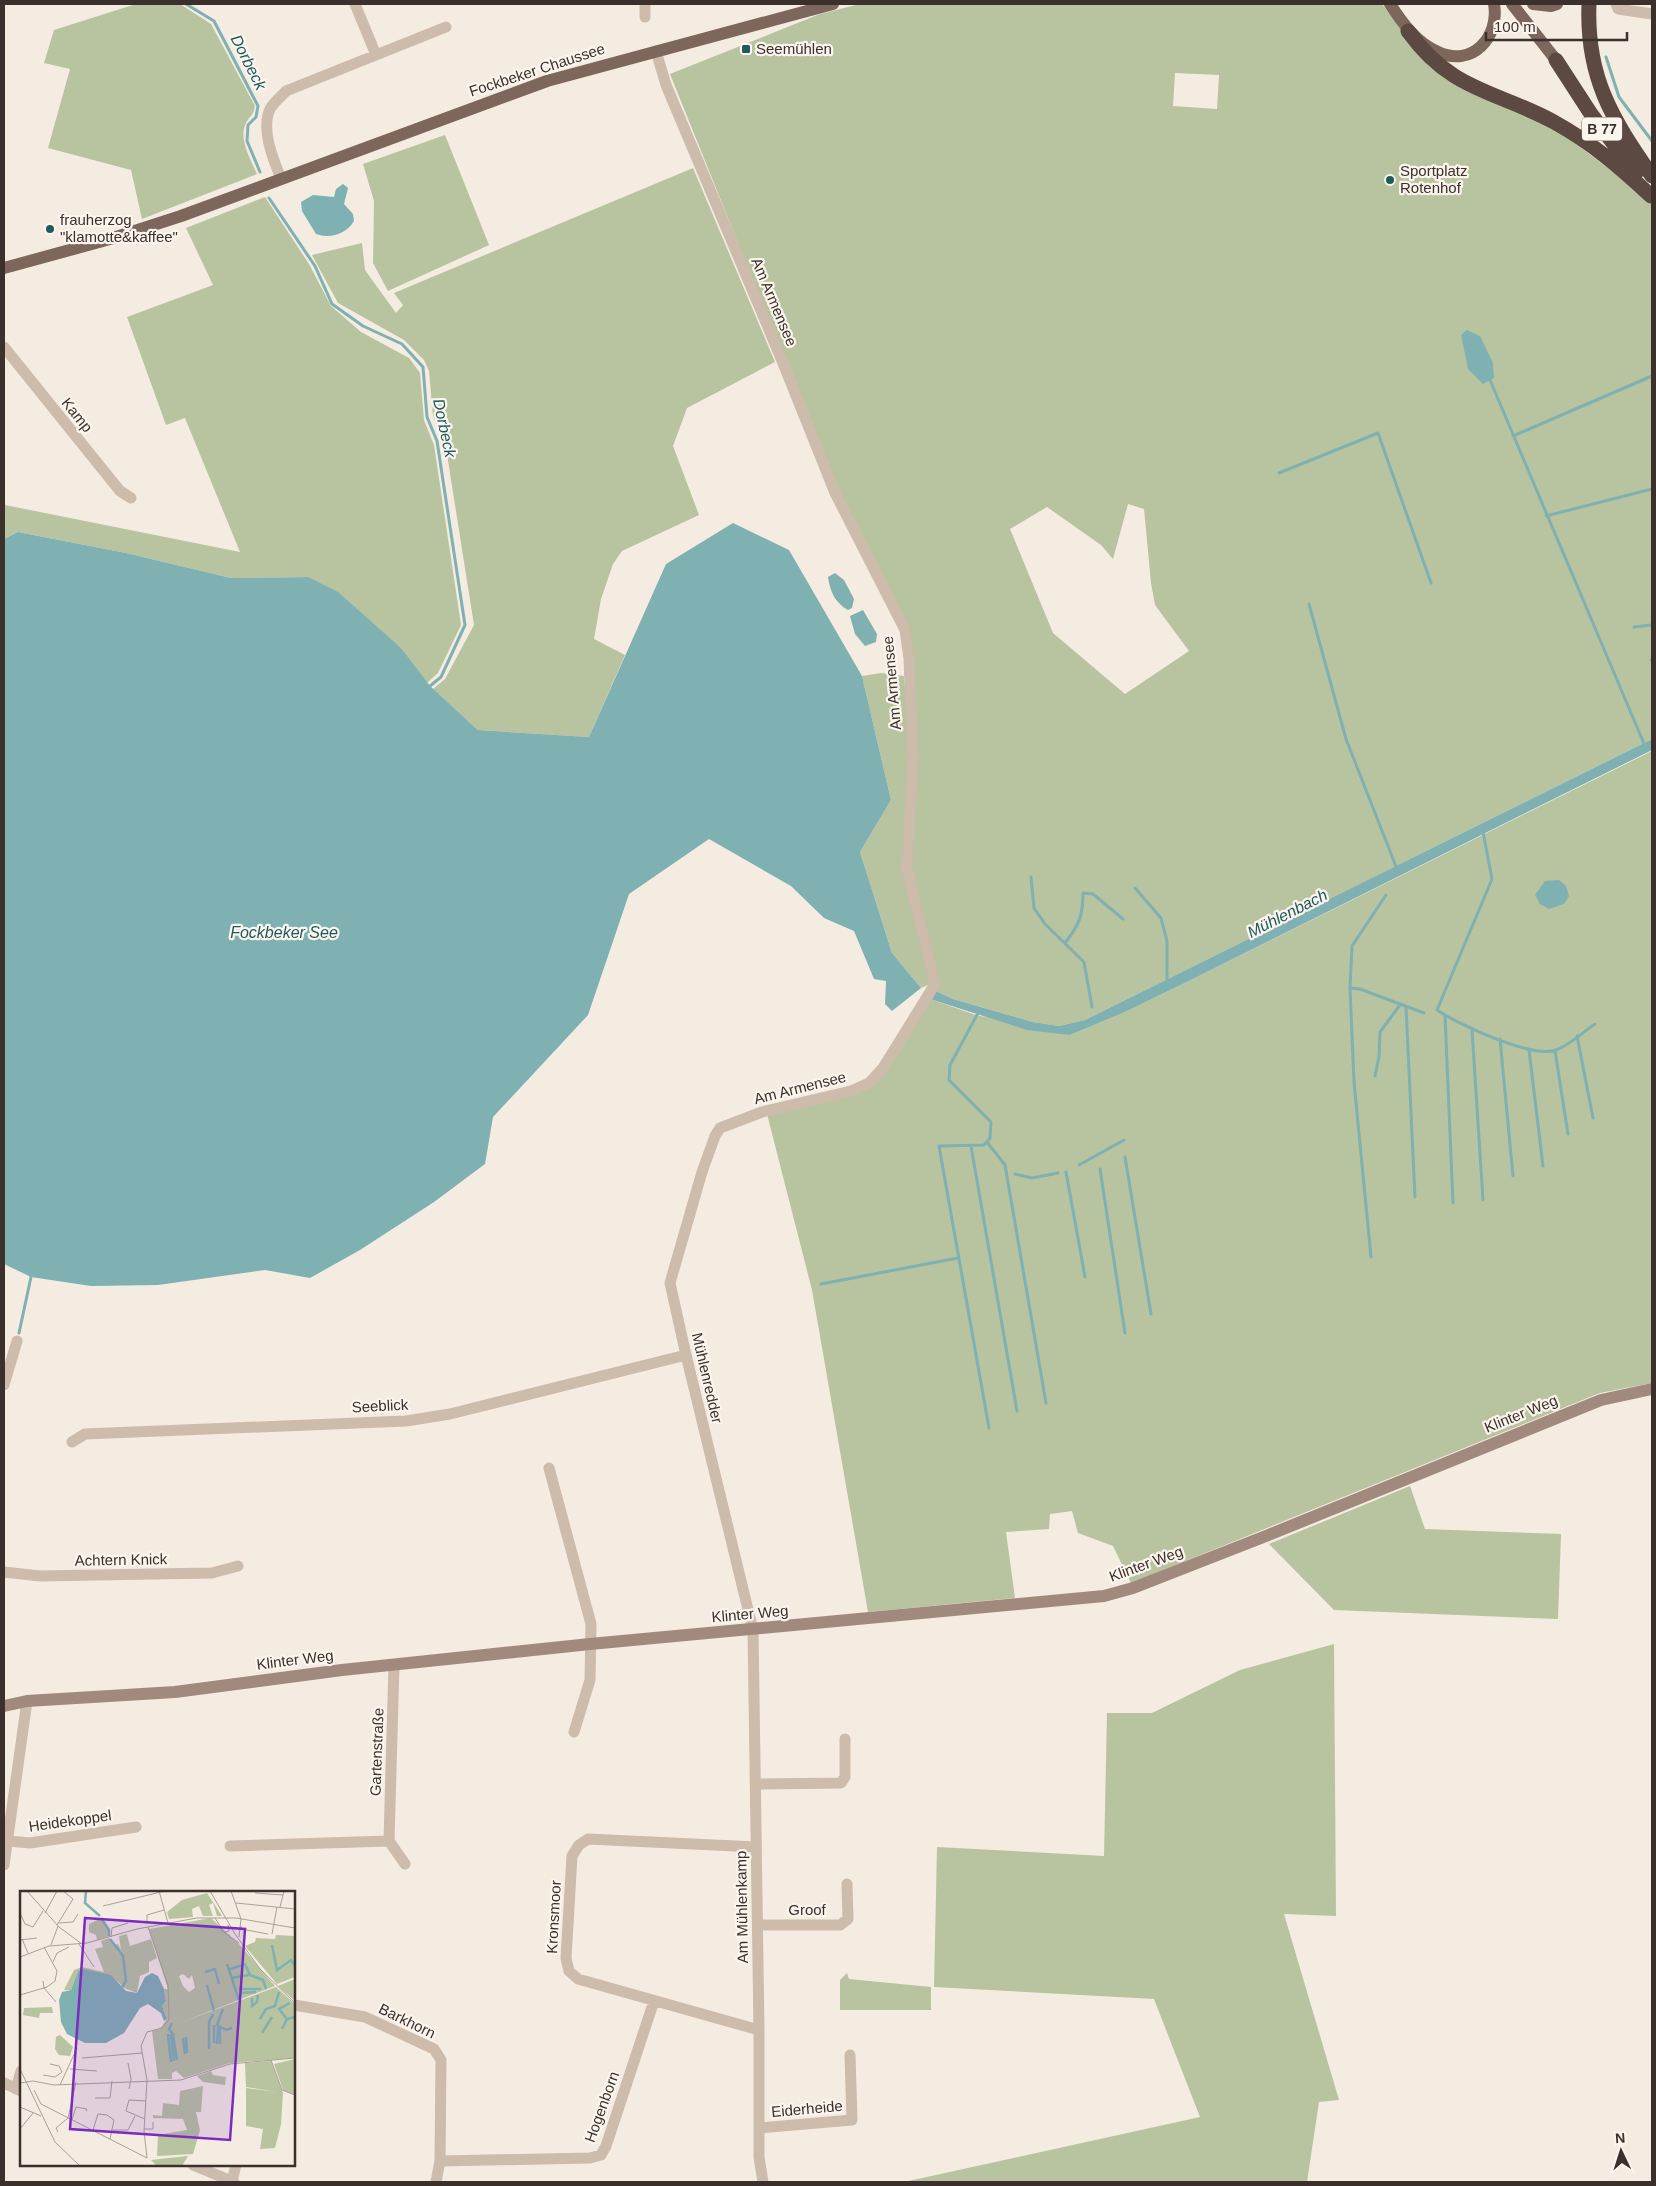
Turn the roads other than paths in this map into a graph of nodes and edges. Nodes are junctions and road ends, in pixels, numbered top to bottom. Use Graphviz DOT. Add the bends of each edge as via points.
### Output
graph roads {
  1 [pos="355,4"];
  2 [pos="645,4"];
  3 [pos="833,4"];
  4 [pos="1390,4"];
  5 [pos="1494,4"];
  6 [pos="1512,4"];
  7 [pos="1533,4"];
  8 [pos="1558,4"];
  9 [pos="1589,4"];
  10 [pos="1616,4"];
  11 [pos="1652,14"];
  12 [pos="645,18"];
  13 [pos="446,27"];
  14 [pos="1408,31"];
  15 [pos="656,51"];
  16 [pos="376,55"];
  17 [pos="1556,60"];
  18 [pos="1652,177"];
  19 [pos="281,178"];
  20 [pos="1652,196"];
  21 [pos="4,268"];
  22 [pos="4,347"];
  23 [pos="131,498"];
  24 [pos="715,1136"];
  25 [pos="17,1342"];
  26 [pos="686,1355"];
  27 [pos="4,1385"];
  28 [pos="1652,1389"];
  29 [pos="72,1442"];
  30 [pos="549,1468"];
  31 [pos="238,1566"];
  32 [pos="4,1572"];
  33 [pos="753,1630"];
  34 [pos="590,1644"];
  35 [pos="394,1665"];
  36 [pos="27,1701"];
  37 [pos="4,1706"];
  38 [pos="574,1732"];
  39 [pos="844,1739"];
  40 [pos="756,1784"];
  41 [pos="136,1827"];
  42 [pos="8,1841"];
  43 [pos="389,1841"];
  44 [pos="230,1846"];
  45 [pos="756,1847"];
  46 [pos="405,1864"];
  47 [pos="4,1865"];
  48 [pos="847,1884"];
  49 [pos="758,1926"];
  50 [pos="654,2001"];
  51 [pos="295,2005"];
  52 [pos="759,2030"];
  53 [pos="850,2055"];
  54 [pos="4,2083"];
  55 [pos="19,2090"];
  56 [pos="759,2128"];
  57 [pos="440,2161"];
  58 [pos="195,2166"];
  59 [pos="236,2166"];
  60 [pos="233,2182"];
  61 [pos="436,2182"];
  62 [pos="763,2182"];
  1 -- 16 [label="street"];
  2 -- 12 [label="street"];
  3 -- 15 [label="main road, Fockbeker Chaussee"];
  4 -- 14 [label="main road"];
  5 -- 14 [label="main road" via="1492,31 1483,45 1468,54 1449,56 1440,53"];
  6 -- 17 [label="main road, B 77"];
  7 -- 8 [label="main road"];
  9 -- 18 [label="highway" via="1591,53 1605,99 1622,134"];
  10 -- 11 [label="street" via="1618,10"];
  13 -- 16 [label="street"];
  14 -- 20 [label="highway" via="1440,67 1470,85 1539,114 1590,143"];
  15 -- 19 [label="main road, Fockbeker Chaussee" via="547,81"];
  15 -- 24 [label="street, Am Armensee" via="666,85 835,493 904,630 909,659 913,756 906,869 935,984 883,1068 869,1083 851,1091 762,1112 720,1128"];
  16 -- 19 [label="street" via="286,91 270,109 268,129 272,157"];
  17 -- 18 [label="highway, B 77"];
  17 -- 20 [label="highway, B 77" via="1591,114"];
  19 -- 21 [label="main road, Fockbeker Chaussee" via="181,216"];
  22 -- 23 [label="street, Kamp" via="120,492"];
  24 -- 26 [label="street, Mühlenredder" via="670,1283"];
  25 -- 27 [label="street"];
  26 -- 29 [label="street, Seeblick" via="450,1414 406,1421 85,1434"];
  26 -- 33 [label="street, Mühlenredder"];
  28 -- 33 [label="street, Klinter Weg" via="1601,1400 1266,1536 1133,1588 1104,1596"];
  30 -- 34 [label="street" via="591,1624"];
  31 -- 32 [label="street, Achtern Knick" via="212,1573 40,1576"];
  33 -- 34 [label="street, Klinter Weg"];
  33 -- 40 [label="street, Am Mühlenkamp"];
  34 -- 35 [label="street, Klinter Weg"];
  34 -- 38 [label="street" via="590,1680"];
  35 -- 36 [label="street, Klinter Weg" via="175,1692"];
  35 -- 43 [label="street, Gartenstraße"];
  36 -- 37 [label="street, Klinter Weg"];
  36 -- 42 [label="street"];
  39 -- 40 [label="street" via="845,1777 841,1783"];
  40 -- 45 [label="street, Am Mühlenkamp"];
  41 -- 42 [label="street, Heidekoppel" via="30,1843"];
  42 -- 47 [label="street"];
  43 -- 44 [label="street"];
  43 -- 46 [label="street"];
  45 -- 49 [label="street, Am Mühlenkamp"];
  45 -- 50 [label="street, Kronsmoor" via="588,1839 578,1845 572,1856 566,1958 569,1972 578,1980"];
  48 -- 49 [label="street, Groof" via="848,1919 840,1925"];
  49 -- 52 [label="street, Am Mühlenkamp"];
  50 -- 52 [label="street, Kronsmoor"];
  50 -- 57 [label="street, Hogenborn" via="601,2155 590,2158"];
  51 -- 57 [label="street, Barkhorn" via="365,2017 434,2050 441,2060"];
  52 -- 56 [label="street, Am Mühlenkamp"];
  53 -- 56 [label="street, Eiderheide" via="852,2120"];
  54 -- 55 [label="street"];
  56 -- 62 [label="street, Am Mühlenkamp"];
  57 -- 61 [label="street, Barkhorn"];
  58 -- 60 [label="street"];
  59 -- 60 [label="street"];
}
